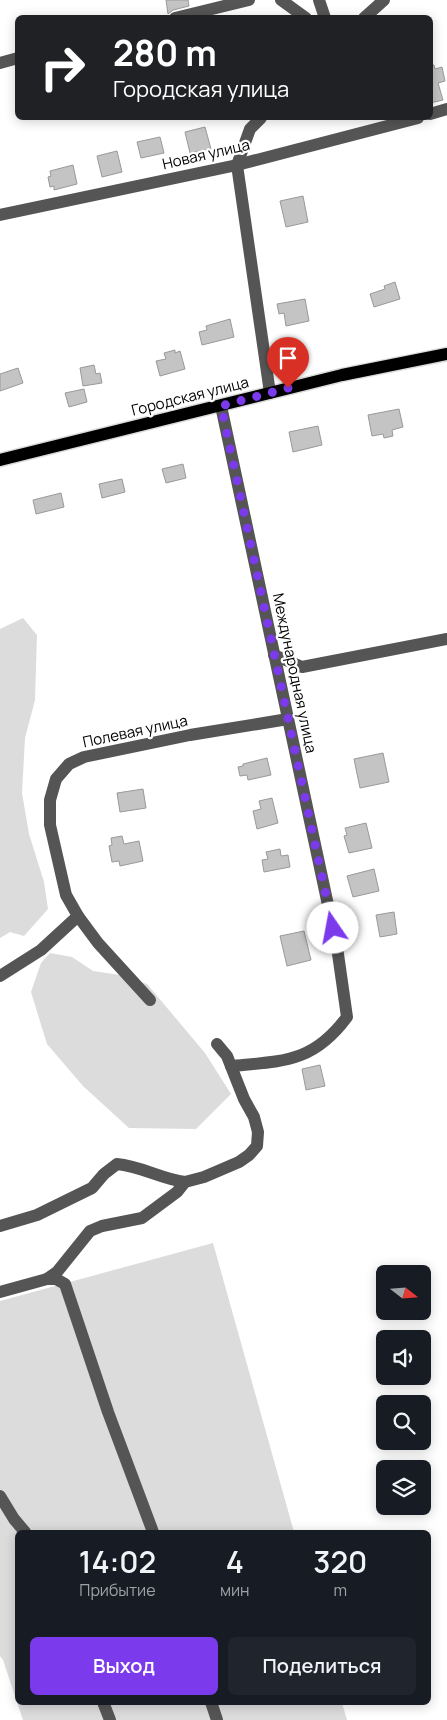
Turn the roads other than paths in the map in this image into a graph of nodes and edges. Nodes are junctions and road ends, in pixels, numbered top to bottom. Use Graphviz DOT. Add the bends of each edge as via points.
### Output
graph roads {
  1 [pos="250,0"];
  2 [pos="281,0"];
  3 [pos="319,0"];
  4 [pos="384,0"];
  5 [pos="188,15"];
  6 [pos="302,15"];
  7 [pos="324,15"];
  8 [pos="367,15"];
  9 [pos="15,59"];
  10 [pos="0,63"];
  11 [pos="447,109"];
  12 [pos="433,113"];
  13 [pos="259,120"];
  14 [pos="410,120"];
  15 [pos="237,165"];
  16 [pos="0,215"];
  17 [pos="447,354"];
  18 [pos="270,393"];
  19 [pos="221,406"];
  20 [pos="0,460"];
  21 [pos="447,638"];
  22 [pos="274,655"];
  23 [pos="288,719"];
  24 [pos="78,916"];
  25 [pos="0,976"];
  26 [pos="150,1000"];
  27 [pos="218,1044"];
  28 [pos="231,1066"];
  29 [pos="186,1182"];
  30 [pos="0,1226"];
  31 [pos="48,1279"];
  32 [pos="0,1292"];
  33 [pos="0,1496"];
  34 [pos="23,1530"];
  35 [pos="152,1530"];
  36 [pos="104,1705"];
  37 [pos="212,1705"];
  38 [pos="110,1720"];
  39 [pos="217,1720"];
  1 -- 5 [label="street"];
  2 -- 6 [label="street"];
  3 -- 7 [label="street"];
  4 -- 8 [label="street"];
  9 -- 10 [label="street"];
  11 -- 12 [label="street"];
  13 -- 15 [label="street" via="250,129"];
  14 -- 15 [label="street, Новая улица"];
  15 -- 16 [label="street, Новая улица"];
  15 -- 18 [label="street"];
  17 -- 18 [label="main road, Городская улица"];
  18 -- 19 [label="main road, Городская улица"];
  19 -- 20 [label="main road, Городская улица"];
  19 -- 22 [label="street, Международная улица"];
  21 -- 22 [label="street" via="302,667"];
  22 -- 23 [label="street, Международная улица"];
  23 -- 24 [label="street, Полевая улица" via="94,755 69,764 56,779 50,800 50,825 66,895"];
  23 -- 28 [label="street, Международная улица" via="337,947 346,1017 310,1052 275,1063"];
  24 -- 25 [label="street" via="41,950"];
  24 -- 26 [label="street, Полевая улица"];
  27 -- 28 [label="street"];
  28 -- 29 [label="street" via="254,1117 257,1146 239,1162"];
  29 -- 30 [label="street" via="167,1180 133,1165 117,1164 92,1188 37,1215"];
  29 -- 31 [label="street" via="142,1218 90,1231"];
  31 -- 32 [label="street"];
  31 -- 35 [label="street" via="65,1284"];
  33 -- 34 [label="street"];
  36 -- 38 [label="street"];
  37 -- 39 [label="street"];
}
